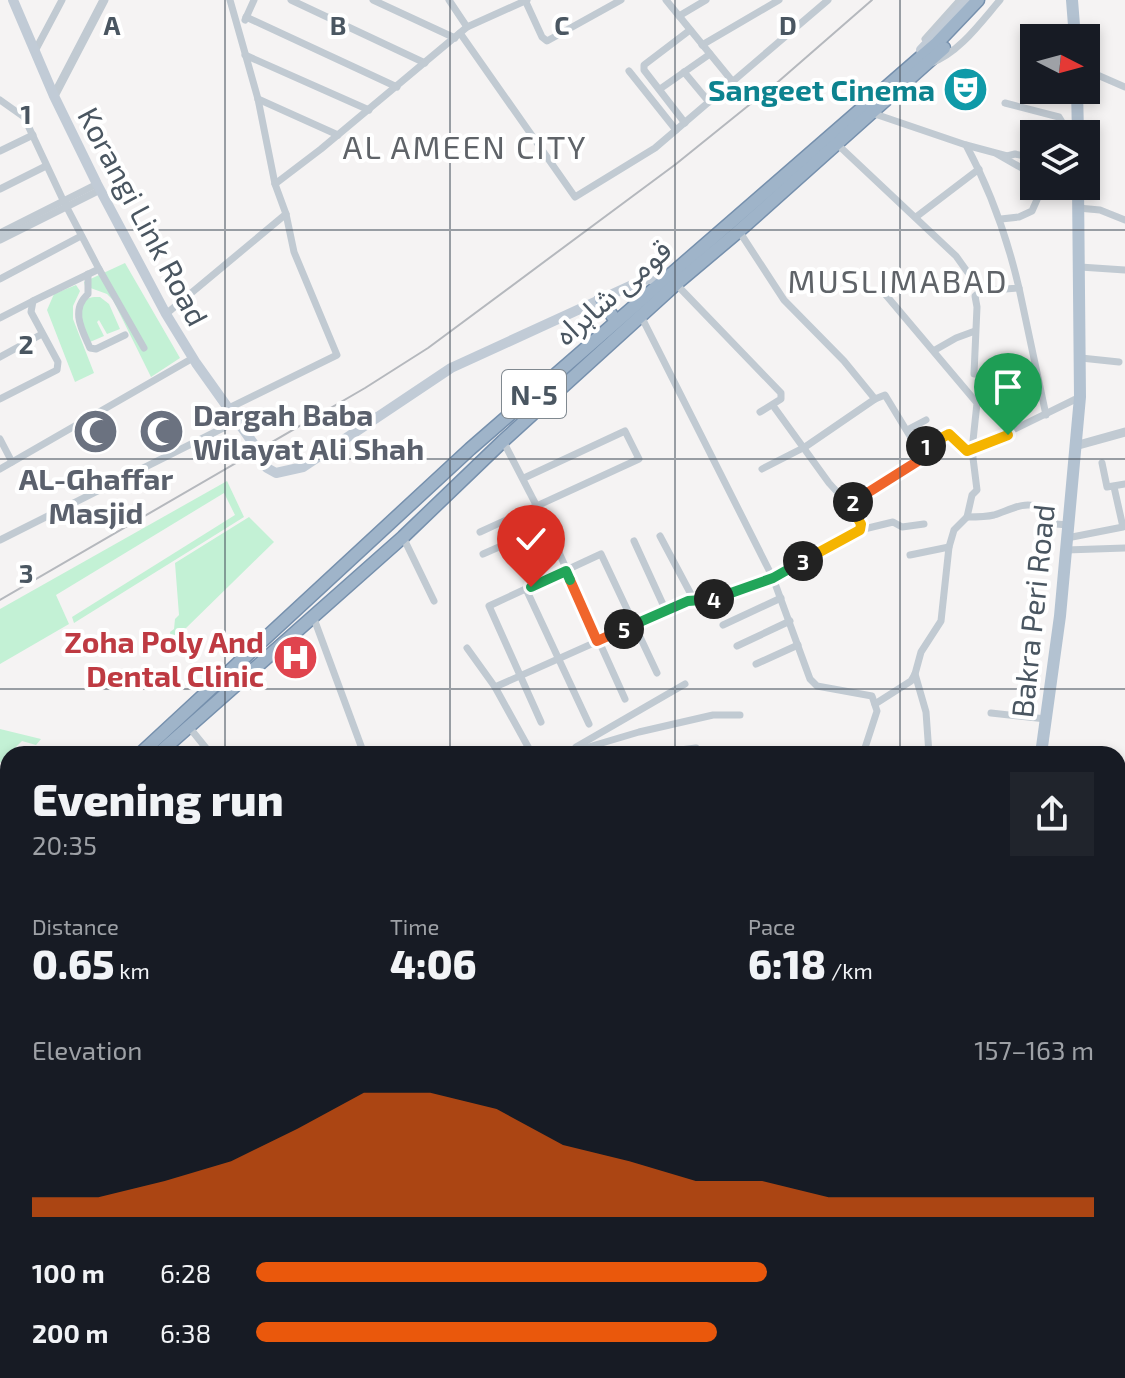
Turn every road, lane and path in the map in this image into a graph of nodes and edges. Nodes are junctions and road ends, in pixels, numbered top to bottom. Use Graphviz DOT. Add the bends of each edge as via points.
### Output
graph roads {
  1 [pos="13,0"];
  2 [pos="62,0"];
  3 [pos="104,0"];
  4 [pos="230,0"];
  5 [pos="254,0"];
  6 [pos="291,0"];
  7 [pos="373,0"];
  8 [pos="526,0"];
  9 [pos="602,0"];
  10 [pos="621,0"];
  11 [pos="666,0"];
  12 [pos="706,0"];
  13 [pos="779,0"];
  14 [pos="828,0"];
  15 [pos="960,0"];
  16 [pos="968,0"];
  17 [pos="978,0"];
  18 [pos="988,0"];
  19 [pos="1000,0"];
  20 [pos="1072,0"];
  21 [pos="452,1"];
  22 [pos="606,9"];
  23 [pos="679,16"];
  24 [pos="246,17"];
  25 [pos="1074,24"];
  26 [pos="690,30"];
  27 [pos="239,32"];
  28 [pos="461,33"];
  29 [pos="702,45"];
  30 [pos="940,46"];
  31 [pos="34,52"];
  32 [pos="710,54"];
  33 [pos="245,55"];
  34 [pos="921,60"];
  35 [pos="425,63"];
  36 [pos="905,70"];
  37 [pos="629,71"];
  38 [pos="684,72"];
  39 [pos="1100,76"];
  40 [pos="733,82"];
  41 [pos="397,87"];
  42 [pos="1125,87"];
  43 [pos="660,89"];
  44 [pos="54,96"];
  45 [pos="258,99"];
  46 [pos="709,102"];
  47 [pos="1005,103"];
  48 [pos="2,105"];
  49 [pos="369,110"];
  50 [pos="872,113"];
  51 [pos="1061,120"];
  52 [pos="685,123"];
  53 [pos="676,130"];
  54 [pos="33,135"];
  55 [pos="338,135"];
  56 [pos="837,144"];
  57 [pos="966,145"];
  58 [pos="0,151"];
  59 [pos="996,153"];
  60 [pos="1020,156"];
  61 [pos="46,166"];
  62 [pos="1020,167"];
  63 [pos="979,169"];
  64 [pos="275,184"];
  65 [pos="98,187"];
  66 [pos="0,189"];
  67 [pos="1037,200"];
  68 [pos="1078,200"];
  69 [pos="1083,200"];
  70 [pos="64,203"];
  71 [pos="286,214"];
  72 [pos="916,217"];
  73 [pos="1001,219"];
  74 [pos="1125,220"];
  75 [pos="739,231"];
  76 [pos="0,233"];
  77 [pos="81,236"];
  78 [pos="0,240"];
  79 [pos="1080,267"];
  80 [pos="99,269"];
  81 [pos="1125,270"];
  82 [pos="88,274"];
  83 [pos="0,279"];
  84 [pos="672,280"];
  85 [pos="1019,288"];
  86 [pos="981,291"];
  87 [pos="885,294"];
  88 [pos="601,300"];
  89 [pos="33,301"];
  90 [pos="166,314"];
  91 [pos="641,316"];
  92 [pos="0,318"];
  93 [pos="616,321"];
  94 [pos="975,331"];
  95 [pos="42,334"];
  96 [pos="125,335"];
  97 [pos="144,348"];
  98 [pos="935,350"];
  99 [pos="0,357"];
  100 [pos="193,358"];
  101 [pos="1081,358"];
  102 [pos="1119,362"];
  103 [pos="974,374"];
  104 [pos="1080,397"];
  105 [pos="0,399"];
  106 [pos="875,399"];
  107 [pos="774,407"];
  108 [pos="229,408"];
  109 [pos="760,412"];
  110 [pos="1046,415"];
  111 [pos="926,420"];
  112 [pos="237,421"];
  113 [pos="907,430"];
  114 [pos="1125,432"];
  115 [pos="0,439"];
  116 [pos="503,441"];
  117 [pos="1075,446"];
  118 [pos="805,447"];
  119 [pos="972,450"];
  120 [pos="919,451"];
  121 [pos="12,462"];
  122 [pos="1102,463"];
  123 [pos="0,469"];
  124 [pos="762,469"];
  125 [pos="524,478"];
  126 [pos="1125,484"];
  127 [pos="1114,487"];
  128 [pos="538,507"];
  129 [pos="851,507"];
  130 [pos="967,517"];
  131 [pos="924,524"];
  132 [pos="547,526"];
  133 [pos="860,530"];
  134 [pos="480,532"];
  135 [pos="660,536"];
  136 [pos="403,537"];
  137 [pos="1067,538"];
  138 [pos="0,540"];
  139 [pos="634,541"];
  140 [pos="949,547"];
  141 [pos="1125,548"];
  142 [pos="483,554"];
  143 [pos="910,555"];
  144 [pos="566,571"];
  145 [pos="773,578"];
  146 [pos="526,589"];
  147 [pos="781,598"];
  148 [pos="694,600"];
  149 [pos="434,601"];
  150 [pos="666,611"];
  151 [pos="313,616"];
  152 [pos="790,621"];
  153 [pos="633,625"];
  154 [pos="723,625"];
  155 [pos="597,641"];
  156 [pos="798,645"];
  157 [pos="737,646"];
  158 [pos="467,648"];
  159 [pos="558,658"];
  160 [pos="756,664"];
  161 [pos="657,673"];
  162 [pos="521,674"];
  163 [pos="915,674"];
  164 [pos="685,684"];
  165 [pos="495,687"];
  166 [pos="625,699"];
  167 [pos="875,704"];
  168 [pos="991,713"];
  169 [pos="740,715"];
  170 [pos="1046,719"];
  171 [pos="541,722"];
  172 [pos="589,724"];
  173 [pos="189,727"];
  174 [pos="149,746"];
  175 [pos="167,746"];
  176 [pos="204,746"];
  177 [pos="361,746"];
  178 [pos="528,746"];
  179 [pos="578,746"];
  180 [pos="593,746"];
  181 [pos="866,746"];
  182 [pos="928,746"];
  183 [pos="1042,746"];
  1 -- 31 [label="main road, Korangi Link Road"];
  2 -- 31 [label="street"];
  3 -- 44 [label="street"];
  4 -- 27 [label="street"];
  5 -- 24 [label="street"];
  6 -- 35 [label="street"];
  7 -- 28 [label="street"];
  8 -- 22 [label="street" via="547,41"];
  8 -- 28 [label="street"];
  9 -- 22 [label="street"];
  10 -- 22 [label="street"];
  11 -- 23 [label="street"];
  12 -- 23 [label="street"];
  13 -- 29 [label="street"];
  14 -- 40 [label="street"];
  15 -- 34 [label="street" via="925,39"];
  16 -- 34 [label="main road"];
  17 -- 30 [label="highway, قومی شاہراہ / N-5"];
  18 -- 30 [label="highway, قومی شاہراہ / N-5"];
  19 -- 34 [label="street" via="941,59"];
  20 -- 25 [label="main road"];
  21 -- 28 [label="street"];
  23 -- 26 [label="street"];
  24 -- 27 [label="street"];
  24 -- 41 [label="street"];
  26 -- 29 [label="street"];
  26 -- 43 [label="street" via="645,63 644,70"];
  27 -- 33 [label="street"];
  28 -- 35 [label="street"];
  28 -- 53 [label="street" via="575,197"];
  29 -- 32 [label="street"];
  30 -- 34 [label="highway, قومی شاہراہ / N-5"];
  30 -- 36 [label="highway, قومی شاہراہ / N-5"];
  31 -- 44 [label="main road, Korangi Link Road"];
  32 -- 38 [label="street"];
  32 -- 40 [label="street"];
  33 -- 45 [label="street"];
  33 -- 49 [label="street"];
  34 -- 36 [label="main road"];
  34 -- 50 [label="highway, قومی شاہراہ / N-5"];
  35 -- 41 [label="street"];
  36 -- 84 [label="highway, قومی شاہراہ / N-5"];
  37 -- 53 [label="street"];
  38 -- 43 [label="street"];
  38 -- 46 [label="street"];
  39 -- 42 [label="street"];
  40 -- 46 [label="street"];
  41 -- 49 [label="street"];
  43 -- 52 [label="street"];
  44 -- 65 [label="main road, Korangi Link Road"];
  45 -- 55 [label="street"];
  45 -- 64 [label="street"];
  46 -- 52 [label="street"];
  47 -- 51 [label="street"];
  48 -- 54 [label="street" via="24,117"];
  49 -- 55 [label="street"];
  50 -- 56 [label="highway, قومی شاہراہ / N-5"];
  50 -- 57 [label="street"];
  52 -- 53 [label="street"];
  54 -- 58 [label="street"];
  54 -- 61 [label="street"];
  55 -- 64 [label="street"];
  56 -- 72 [label="street"];
  56 -- 75 [label="highway, قومی شاہراہ / N-5"];
  57 -- 59 [label="street"];
  57 -- 63 [label="street"];
  59 -- 60 [label="street"];
  59 -- 62 [label="street"];
  61 -- 66 [label="street"];
  61 -- 70 [label="street"];
  63 -- 72 [label="street"];
  63 -- 73 [label="street"];
  64 -- 71 [label="street"];
  65 -- 70 [label="street"];
  65 -- 90 [label="main road, Korangi Link Road"];
  67 -- 73 [label="street" via="1032,211"];
  68 -- 79 [label="main road, Bakra Peri Road"];
  69 -- 74 [label="street"];
  70 -- 76 [label="street"];
  70 -- 77 [label="street"];
  70 -- 78 [label="street"];
  71 -- 90 [label="street"];
  71 -- 108 [label="street" via="294,252 337,355"];
  72 -- 86 [label="street" via="956,256"];
  73 -- 85 [label="street"];
  75 -- 84 [label="highway, قومی شاہراہ / N-5"];
  75 -- 106 [label="street" via="784,300"];
  77 -- 80 [label="street"];
  77 -- 83 [label="street"];
  79 -- 81 [label="street"];
  79 -- 101 [label="main road, Bakra Peri Road"];
  80 -- 82 [label="street"];
  80 -- 97 [label="street"];
  82 -- 89 [label="street"];
  82 -- 96 [label="street" via="88,294 77,311 90,348"];
  84 -- 88 [label="main road" via="643,280"];
  84 -- 91 [label="highway, قومی شاہراہ / N-5"];
  84 -- 93 [label="highway, قومی شاہراہ / N-5"];
  84 -- 109 [label="street" via="781,393 781,399"];
  85 -- 86 [label="street"];
  85 -- 110 [label="street"];
  86 -- 94 [label="street" via="975,296"];
  87 -- 98 [label="street"];
  88 -- 93 [label="highway"];
  88 -- 112 [label="main road, Korangi Link Road" via="451,368 303,467 276,473 267,468"];
  89 -- 92 [label="street"];
  89 -- 95 [label="street" via="31,312"];
  90 -- 100 [label="main road, Korangi Link Road"];
  91 -- 116 [label="highway, قومی شاہراہ / N-5"];
  91 -- 145 [label="street"];
  93 -- 174 [label="highway, قومی شاہراہ / N-5"];
  94 -- 98 [label="street"];
  94 -- 103 [label="street"];
  95 -- 99 [label="street"];
  95 -- 105 [label="street" via="57,370"];
  98 -- 119 [label="street" via="977,403"];
  100 -- 108 [label="main road, Korangi Link Road"];
  100 -- 121 [label="street"];
  101 -- 102 [label="street"];
  101 -- 104 [label="main road, Bakra Peri Road"];
  104 -- 110 [label="street"];
  104 -- 117 [label="main road, Bakra Peri Road"];
  106 -- 113 [label="street" via="885,395"];
  106 -- 118 [label="street"];
  107 -- 118 [label="street"];
  108 -- 112 [label="main road, Korangi Link Road"];
  110 -- 119 [label="street"];
  111 -- 113 [label="street"];
  112 -- 138 [label="street"];
  113 -- 120 [label="street"];
  114 -- 117 [label="street"];
  115 -- 121 [label="street"];
  116 -- 125 [label="street"];
  116 -- 136 [label="highway, قومی شاہراہ / N-5"];
  117 -- 137 [label="main road, Bakra Peri Road"];
  118 -- 124 [label="street"];
  118 -- 129 [label="street"];
  119 -- 120 [label="street" via="963,450 949,434"];
  119 -- 130 [label="street" via="977,490"];
  120 -- 129 [label="street" via="918,461 855,499"];
  121 -- 123 [label="street"];
  122 -- 127 [label="street" via="1107,487"];
  125 -- 128 [label="street"];
  125 -- 128 [label="street" via="625,431 636,450 639,459"];
  126 -- 127 [label="street"];
  127 -- 137 [label="street" via="1123,527"];
  128 -- 132 [label="street"];
  128 -- 134 [label="street"];
  129 -- 133 [label="street"];
  130 -- 137 [label="street" via="1035,505 1044,523"];
  130 -- 140 [label="street" via="954,530"];
  131 -- 133 [label="street" via="902,527 893,522"];
  132 -- 142 [label="street"];
  132 -- 144 [label="street"];
  133 -- 145 [label="street"];
  135 -- 148 [label="street"];
  136 -- 149 [label="street"];
  136 -- 151 [label="highway, قومی شاہراہ / N-5"];
  137 -- 141 [label="street"];
  137 -- 170 [label="main road, Bakra Peri Road"];
  139 -- 150 [label="street"];
  140 -- 143 [label="street"];
  140 -- 163 [label="street" via="941,621 921,652"];
  144 -- 146 [label="street"];
  144 -- 153 [label="street" via="601,554"];
  144 -- 155 [label="street"];
  145 -- 147 [label="street"];
  145 -- 148 [label="street" via="719,598"];
  146 -- 159 [label="street"];
  146 -- 162 [label="street" via="489,606"];
  147 -- 152 [label="street"];
  147 -- 154 [label="street"];
  148 -- 150 [label="street"];
  150 -- 153 [label="street"];
  151 -- 173 [label="highway, قومی شاہراہ / N-5"];
  151 -- 177 [label="street"];
  152 -- 156 [label="street"];
  152 -- 157 [label="street"];
  153 -- 155 [label="street"];
  153 -- 161 [label="street"];
  155 -- 159 [label="street"];
  155 -- 166 [label="street"];
  156 -- 160 [label="street"];
  156 -- 167 [label="street" via="817,686 872,696"];
  158 -- 165 [label="street"];
  159 -- 162 [label="street"];
  159 -- 172 [label="street"];
  162 -- 165 [label="street"];
  162 -- 171 [label="street"];
  163 -- 167 [label="street"];
  163 -- 182 [label="street"];
  164 -- 179 [label="street"];
  165 -- 178 [label="street"];
  167 -- 181 [label="street"];
  168 -- 170 [label="street"];
  169 -- 180 [label="street" via="713,715"];
  170 -- 183 [label="main road, Bakra Peri Road"];
  173 -- 175 [label="highway, قومی شاہراہ / N-5"];
  173 -- 176 [label="street"];
}
